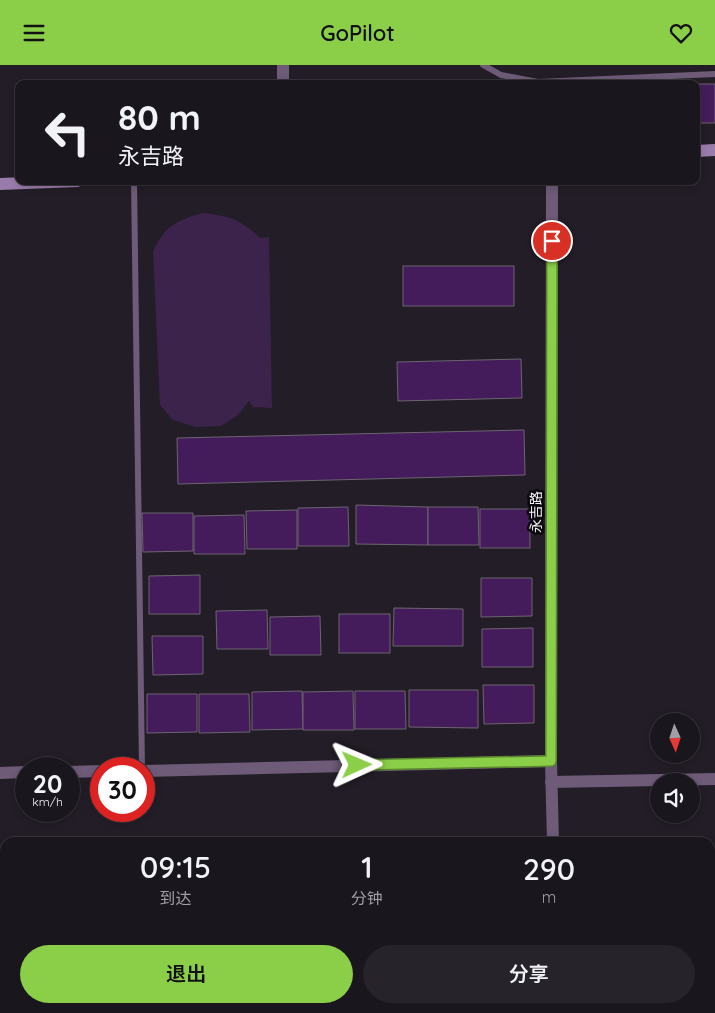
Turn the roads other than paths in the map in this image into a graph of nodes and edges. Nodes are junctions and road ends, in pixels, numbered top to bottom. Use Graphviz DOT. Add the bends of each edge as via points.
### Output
graph roads {
  1 [pos="283,65"];
  2 [pos="483,65"];
  3 [pos="715,74"];
  4 [pos="283,80"];
  5 [pos="527,80"];
  6 [pos="659,80"];
  7 [pos="715,150"];
  8 [pos="700,151"];
  9 [pos="15,183"];
  10 [pos="0,184"];
  11 [pos="134,185"];
  12 [pos="552,185"];
  13 [pos="143,757"];
  14 [pos="551,761"];
  15 [pos="155,770"];
  16 [pos="15,772"];
  17 [pos="0,773"];
  18 [pos="715,779"];
  19 [pos="551,782"];
  20 [pos="553,837"];
  1 -- 4 [label="street"];
  2 -- 5 [label="lane" via="501,75"];
  3 -- 6 [label="lane"];
  7 -- 8 [label="street"];
  9 -- 10 [label="street"];
  11 -- 13 [label="lane"];
  12 -- 14 [label="street, 永吉路"];
  14 -- 15 [label="street"];
  14 -- 19 [label="street, 永吉路"];
  16 -- 17 [label="street"];
  18 -- 19 [label="street"];
  19 -- 20 [label="street, 永吉路"];
}
